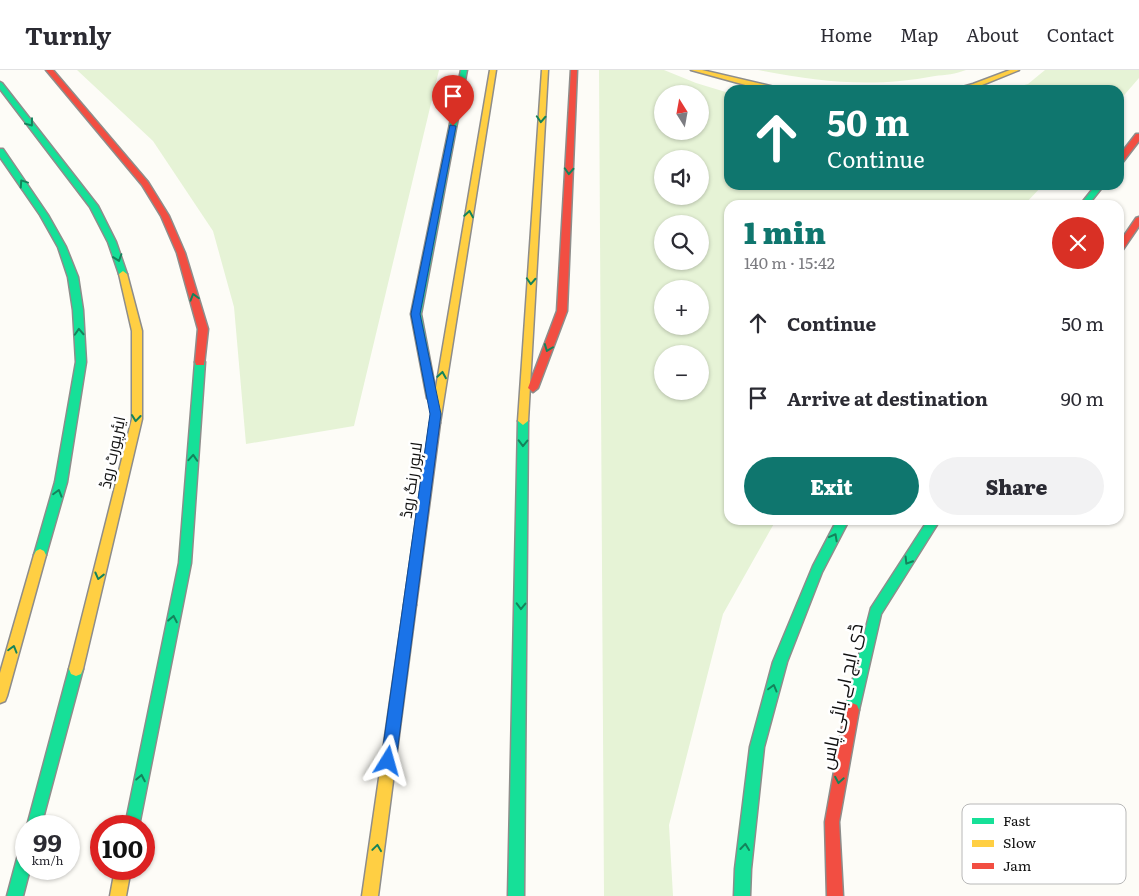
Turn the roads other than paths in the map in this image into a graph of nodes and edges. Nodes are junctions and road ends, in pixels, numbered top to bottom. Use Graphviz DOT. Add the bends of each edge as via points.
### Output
graph roads {
  1 [pos="49,70"];
  2 [pos="464,70"];
  3 [pos="493,70"];
  4 [pos="545,70"];
  5 [pos="574,70"];
  6 [pos="694,70"];
  7 [pos="1016,70"];
  8 [pos="0,84"];
  9 [pos="752,85"];
  10 [pos="978,85"];
  11 [pos="1139,136"];
  12 [pos="0,150"];
  13 [pos="1124,156"];
  14 [pos="1096,190"];
  15 [pos="1088,200"];
  16 [pos="1139,220"];
  17 [pos="1124,242"];
  18 [pos="436,414"];
  19 [pos="523,415"];
  20 [pos="840,525"];
  21 [pos="931,525"];
  22 [pos="0,696"];
  23 [pos="37,815"];
  24 [pos="134,815"];
  25 [pos="19,880"];
  26 [pos="121,880"];
  27 [pos="15,896"];
  28 [pos="118,896"];
  29 [pos="370,896"];
  30 [pos="516,896"];
  31 [pos="742,896"];
  32 [pos="835,896"];
  24 -- 1 [label="main road, one-way" via="185,563 203,329 181,253 146,184"];
  2 -- 18 [label="main road" via="416,314"];
  18 -- 3 [label="main road, لاہور رنگ روڈ, one-way"];
  4 -- 19 [label="main road, one-way"];
  5 -- 19 [label="main road, one-way" via="562,311"];
  6 -- 9 [label="main road"];
  7 -- 10 [label="main road"];
  8 -- 23 [label="main road, ایئرپورٹ روڈ, one-way" via="94,206 112,242 126,282 137,332 137,419 74,679"];
  11 -- 13 [label="main road"];
  22 -- 12 [label="main road, one-way" via="61,482 81,362 73,277 62,247"];
  14 -- 15 [label="main road"];
  16 -- 17 [label="main road"];
  29 -- 18 [label="main road, لاہور رنگ روڈ, one-way"];
  19 -- 30 [label="main road, one-way"];
  31 -- 20 [label="main road, one-way" via="757,748 780,662 817,570"];
  21 -- 32 [label="main road, ڈی ایچ اے بائی پاس, one-way" via="876,612 851,714 832,822"];
  25 -- 27 [label="main road"];
  26 -- 28 [label="main road"];
}
